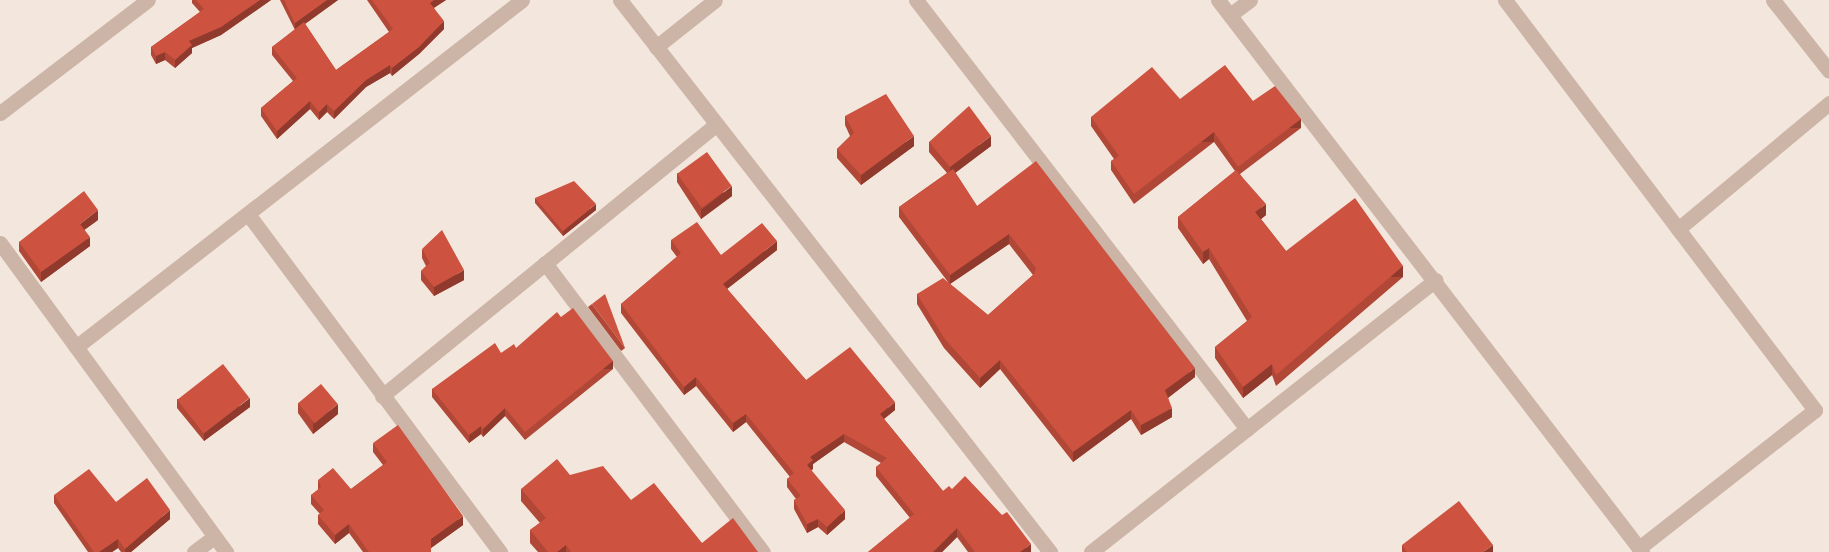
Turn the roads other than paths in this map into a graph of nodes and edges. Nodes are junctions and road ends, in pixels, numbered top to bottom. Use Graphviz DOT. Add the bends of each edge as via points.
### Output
graph roads {
  1 [pos="148,0"];
  2 [pos="522,0"];
  3 [pos="620,0"];
  4 [pos="715,0"];
  5 [pos="916,0"];
  6 [pos="1218,0"];
  7 [pos="1250,0"];
  8 [pos="1505,0"];
  9 [pos="1773,0"];
  10 [pos="1230,15"];
  11 [pos="656,47"];
  12 [pos="1829,71"];
  13 [pos="1829,103"];
  14 [pos="0,113"];
  15 [pos="715,125"];
  16 [pos="248,214"];
  17 [pos="1678,229"];
  18 [pos="0,243"];
  19 [pos="545,263"];
  20 [pos="1435,280"];
  21 [pos="76,347"];
  22 [pos="381,396"];
  23 [pos="1246,429"];
  24 [pos="214,537"];
  25 [pos="1641,550"];
  26 [pos="194,552"];
  27 [pos="226,552"];
  28 [pos="500,552"];
  29 [pos="763,552"];
  30 [pos="1050,552"];
  31 [pos="1091,552"];
  1 -- 14 [label="street"];
  2 -- 16 [label="street"];
  3 -- 11 [label="street"];
  4 -- 11 [label="street"];
  5 -- 23 [label="street"];
  6 -- 10 [label="street"];
  7 -- 10 [label="street"];
  8 -- 17 [label="street"];
  9 -- 12 [label="street"];
  10 -- 20 [label="street"];
  11 -- 15 [label="street"];
  13 -- 17 [label="street"];
  15 -- 19 [label="street"];
  15 -- 30 [label="street"];
  16 -- 21 [label="street"];
  16 -- 22 [label="street"];
  17 -- 25 [label="street" via="1815,410"];
  18 -- 21 [label="street"];
  19 -- 22 [label="street"];
  19 -- 29 [label="street"];
  20 -- 23 [label="street"];
  20 -- 25 [label="street"];
  21 -- 24 [label="street"];
  22 -- 28 [label="street"];
  23 -- 31 [label="street"];
  24 -- 26 [label="street"];
  24 -- 27 [label="street"];
}
